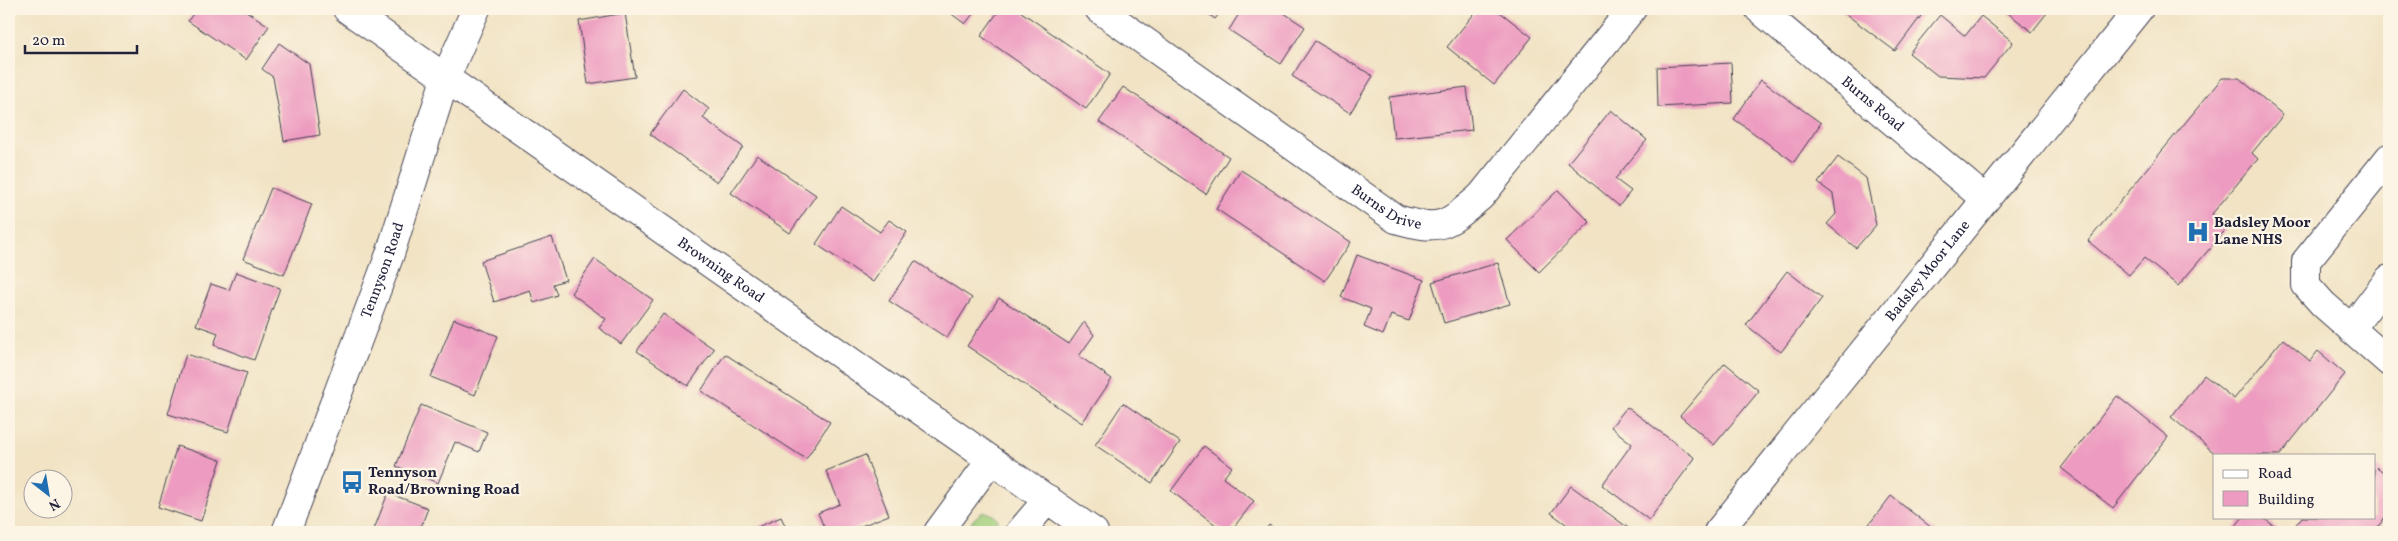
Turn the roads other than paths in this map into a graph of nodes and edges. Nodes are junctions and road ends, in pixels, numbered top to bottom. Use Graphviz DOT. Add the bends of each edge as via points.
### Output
graph roads {
  1 [pos="347,9"];
  2 [pos="476,9"];
  3 [pos="1099,9"];
  4 [pos="1632,9"];
  5 [pos="1759,9"];
  6 [pos="2138,9"];
  7 [pos="446,78"];
  8 [pos="2389,158"];
  9 [pos="1986,198"];
  10 [pos="2389,279"];
  11 [pos="2351,328"];
  12 [pos="2389,362"];
  13 [pos="991,460"];
  14 [pos="1048,499"];
  15 [pos="286,532"];
  16 [pos="938,532"];
  17 [pos="1020,532"];
  18 [pos="1094,532"];
  19 [pos="1718,532"];
  1 -- 7 [label="street, Browning Road"];
  2 -- 7 [label="street, Tennyson Road"];
  3 -- 4 [label="street, Burns Drive" via="1396,219 1423,227 1444,224 1481,196"];
  5 -- 9 [label="street, Burns Road"];
  6 -- 9 [label="street, Badsley Moor Lane"];
  7 -- 13 [label="street, Browning Road"];
  7 -- 15 [label="street, Tennyson Road" via="390,254"];
  8 -- 11 [label="street" via="2306,261 2306,285"];
  9 -- 19 [label="street, Badsley Moor Lane"];
  10 -- 11 [label="street"];
  11 -- 12 [label="street"];
  13 -- 14 [label="street, Browning Road"];
  13 -- 16 [label="street"];
  14 -- 17 [label="street"];
  14 -- 18 [label="street, Browning Road"];
}
